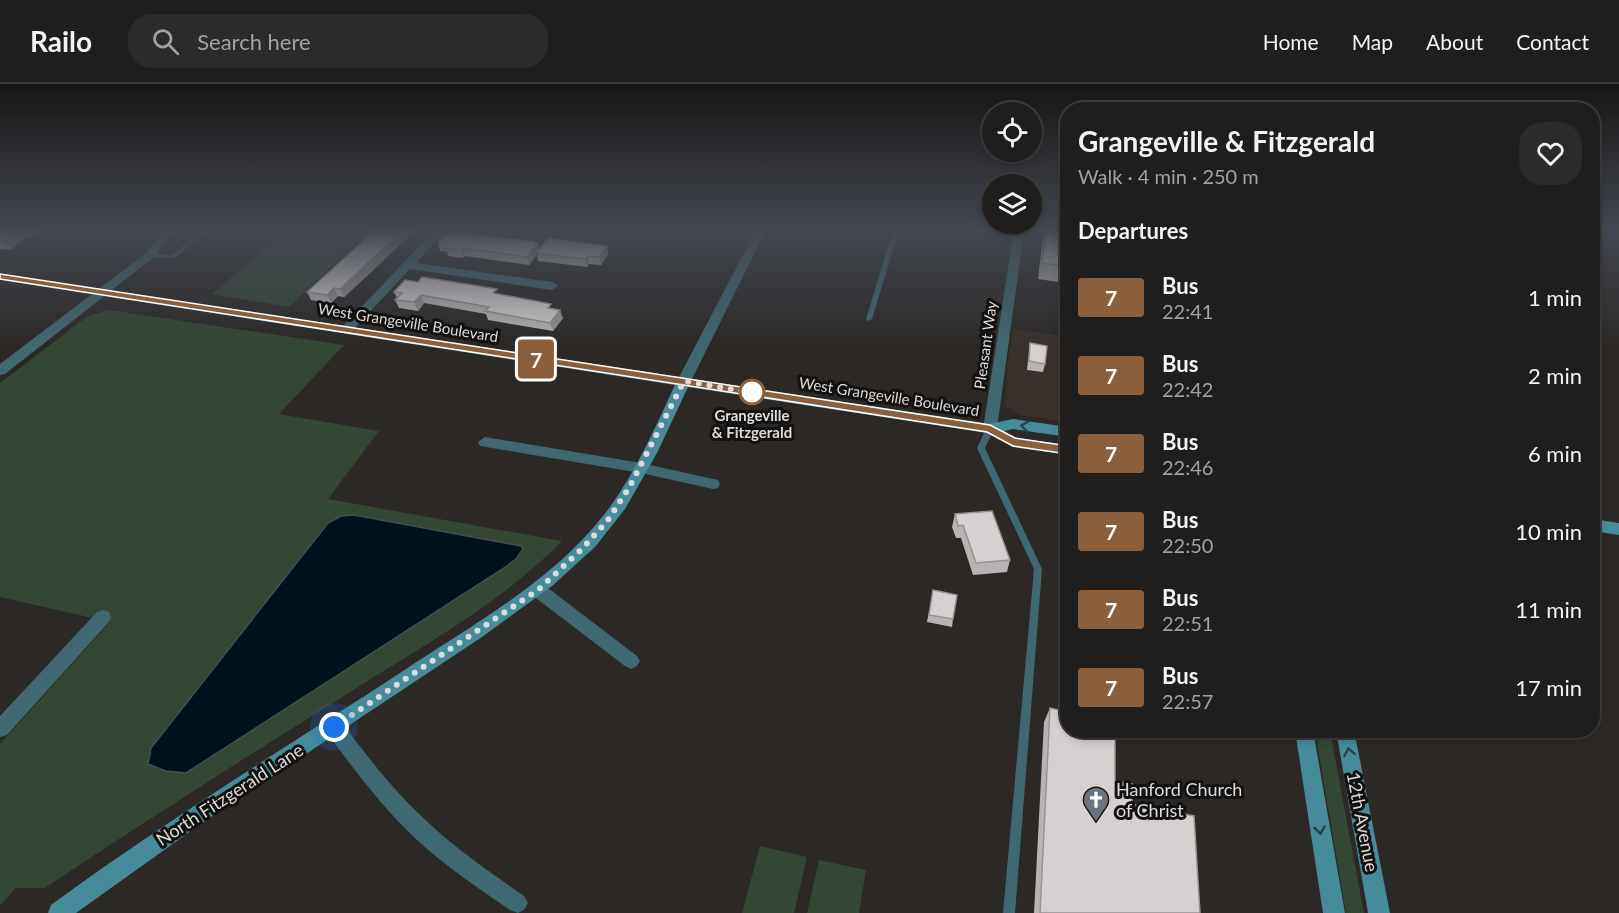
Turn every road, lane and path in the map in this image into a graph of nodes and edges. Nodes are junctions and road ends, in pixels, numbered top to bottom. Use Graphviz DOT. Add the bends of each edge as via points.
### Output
graph roads {
  1 [pos="132,269"];
  2 [pos="404,269"];
  3 [pos="432,269"];
  4 [pos="741,269"];
  5 [pos="884,269"];
  6 [pos="1013,269"];
  7 [pos="0,277"];
  8 [pos="552,286"];
  9 [pos="100,293"];
  10 [pos="869,319"];
  11 [pos="346,330"];
  12 [pos="0,371"];
  13 [pos="684,381"];
  14 [pos="990,429"];
  15 [pos="1060,431"];
  16 [pos="485,442"];
  17 [pos="1060,449"];
  18 [pos="641,468"];
  19 [pos="713,484"];
  20 [pos="1600,526"];
  21 [pos="1619,529"];
  22 [pos="538,590"];
  23 [pos="103,616"];
  24 [pos="631,661"];
  25 [pos="2,723"];
  26 [pos="334,727"];
  27 [pos="1305,738"];
  28 [pos="1346,738"];
  29 [pos="517,903"];
  30 [pos="59,913"];
  31 [pos="1009,913"];
  32 [pos="1334,913"];
  33 [pos="1379,913"];
  1 -- 9 [label="street"];
  2 -- 11 [label="street"];
  3 -- 8 [label="street"];
  4 -- 13 [label="street"];
  5 -- 10 [label="lane"];
  6 -- 14 [label="street, Pleasant Way"];
  7 -- 9 [label="main road, West Grangeville Boulevard"];
  9 -- 11 [label="main road, West Grangeville Boulevard"];
  9 -- 12 [label="street"];
  11 -- 13 [label="main road, West Grangeville Boulevard"];
  13 -- 14 [label="main road, West Grangeville Boulevard"];
  13 -- 18 [label="main road, North Fitzgerald Lane"];
  15 -- 14 [label="main road, West Grangeville Boulevard, one-way" via="1013,424"];
  14 -- 17 [label="main road, West Grangeville Boulevard" via="1013,442"];
  14 -- 31 [label="lane" via="981,448 1038,569"];
  16 -- 18 [label="street"];
  18 -- 19 [label="street"];
  18 -- 22 [label="main road, North Fitzgerald Lane" via="608,520"];
  20 -- 21 [label="main road"];
  22 -- 24 [label="street"];
  22 -- 26 [label="main road, North Fitzgerald Lane"];
  23 -- 25 [label="street"];
  26 -- 29 [label="street" via="412,822 465,867"];
  26 -- 30 [label="main road, North Fitzgerald Lane" via="194,817"];
  27 -- 32 [label="main road, one-way"];
  33 -- 28 [label="main road, 12th Avenue, one-way"];
}
